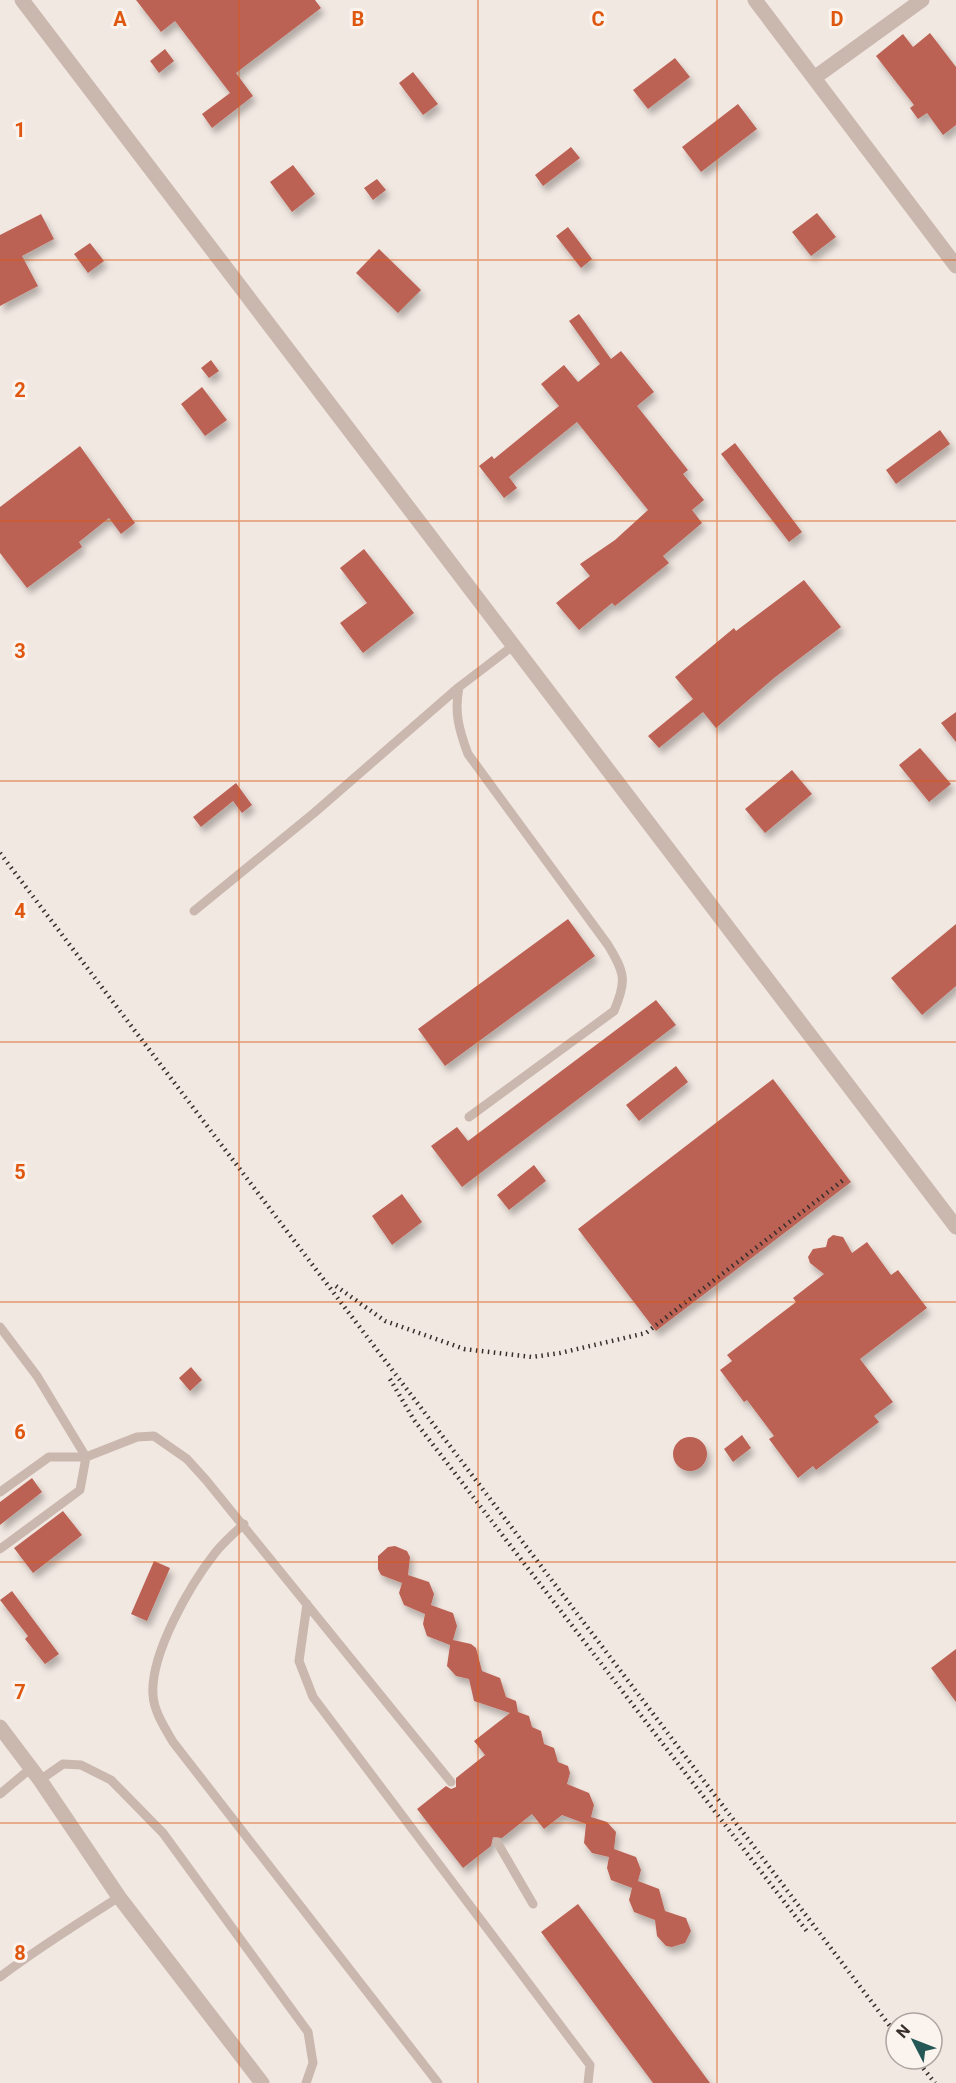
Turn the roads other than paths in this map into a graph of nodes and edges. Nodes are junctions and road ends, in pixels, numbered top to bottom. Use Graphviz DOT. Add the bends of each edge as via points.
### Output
graph roads {
  1 [pos="22,0"];
  2 [pos="755,0"];
  3 [pos="922,0"];
  4 [pos="814,78"];
  5 [pos="956,266"];
  6 [pos="514,645"];
  7 [pos="459,687"];
  8 [pos="194,911"];
  9 [pos="469,1117"];
  10 [pos="956,1227"];
  11 [pos="0,1327"];
  12 [pos="86,1457"];
  13 [pos="0,1492"];
  14 [pos="244,1524"];
  15 [pos="0,1548"];
  16 [pos="307,1604"];
  17 [pos="0,1727"];
  18 [pos="35,1774"];
  19 [pos="451,1782"];
  20 [pos="0,1794"];
  21 [pos="497,1842"];
  22 [pos="119,1897"];
  23 [pos="533,1904"];
  24 [pos="0,1977"];
  25 [pos="262,2083"];
  26 [pos="306,2083"];
  27 [pos="438,2083"];
  28 [pos="588,2083"];
  1 -- 6 [label="street"];
  2 -- 4 [label="street"];
  3 -- 4 [label="street"];
  4 -- 5 [label="street"];
  6 -- 7 [label="lane"];
  6 -- 10 [label="street"];
  7 -- 8 [label="lane"];
  7 -- 9 [label="lane" via="455,707 468,754 623,969 622,992 614,1011"];
  11 -- 12 [label="lane" via="37,1376"];
  12 -- 13 [label="lane" via="49,1457"];
  12 -- 14 [label="lane" via="137,1437 154,1436 187,1459"];
  12 -- 15 [label="lane" via="80,1490"];
  14 -- 16 [label="lane"];
  14 -- 27 [label="lane" via="215,1553 178,1612 162,1650 153,1695 160,1719 173,1742"];
  16 -- 19 [label="lane"];
  16 -- 28 [label="lane" via="299,1661 313,1697 590,2065"];
  17 -- 18 [label="street"];
  18 -- 20 [label="lane"];
  18 -- 22 [label="street"];
  18 -- 26 [label="lane" via="63,1764 81,1766 111,1780 164,1833 308,2032 313,2063"];
  21 -- 23 [label="lane"];
  22 -- 24 [label="lane"];
  22 -- 25 [label="street"];
}
